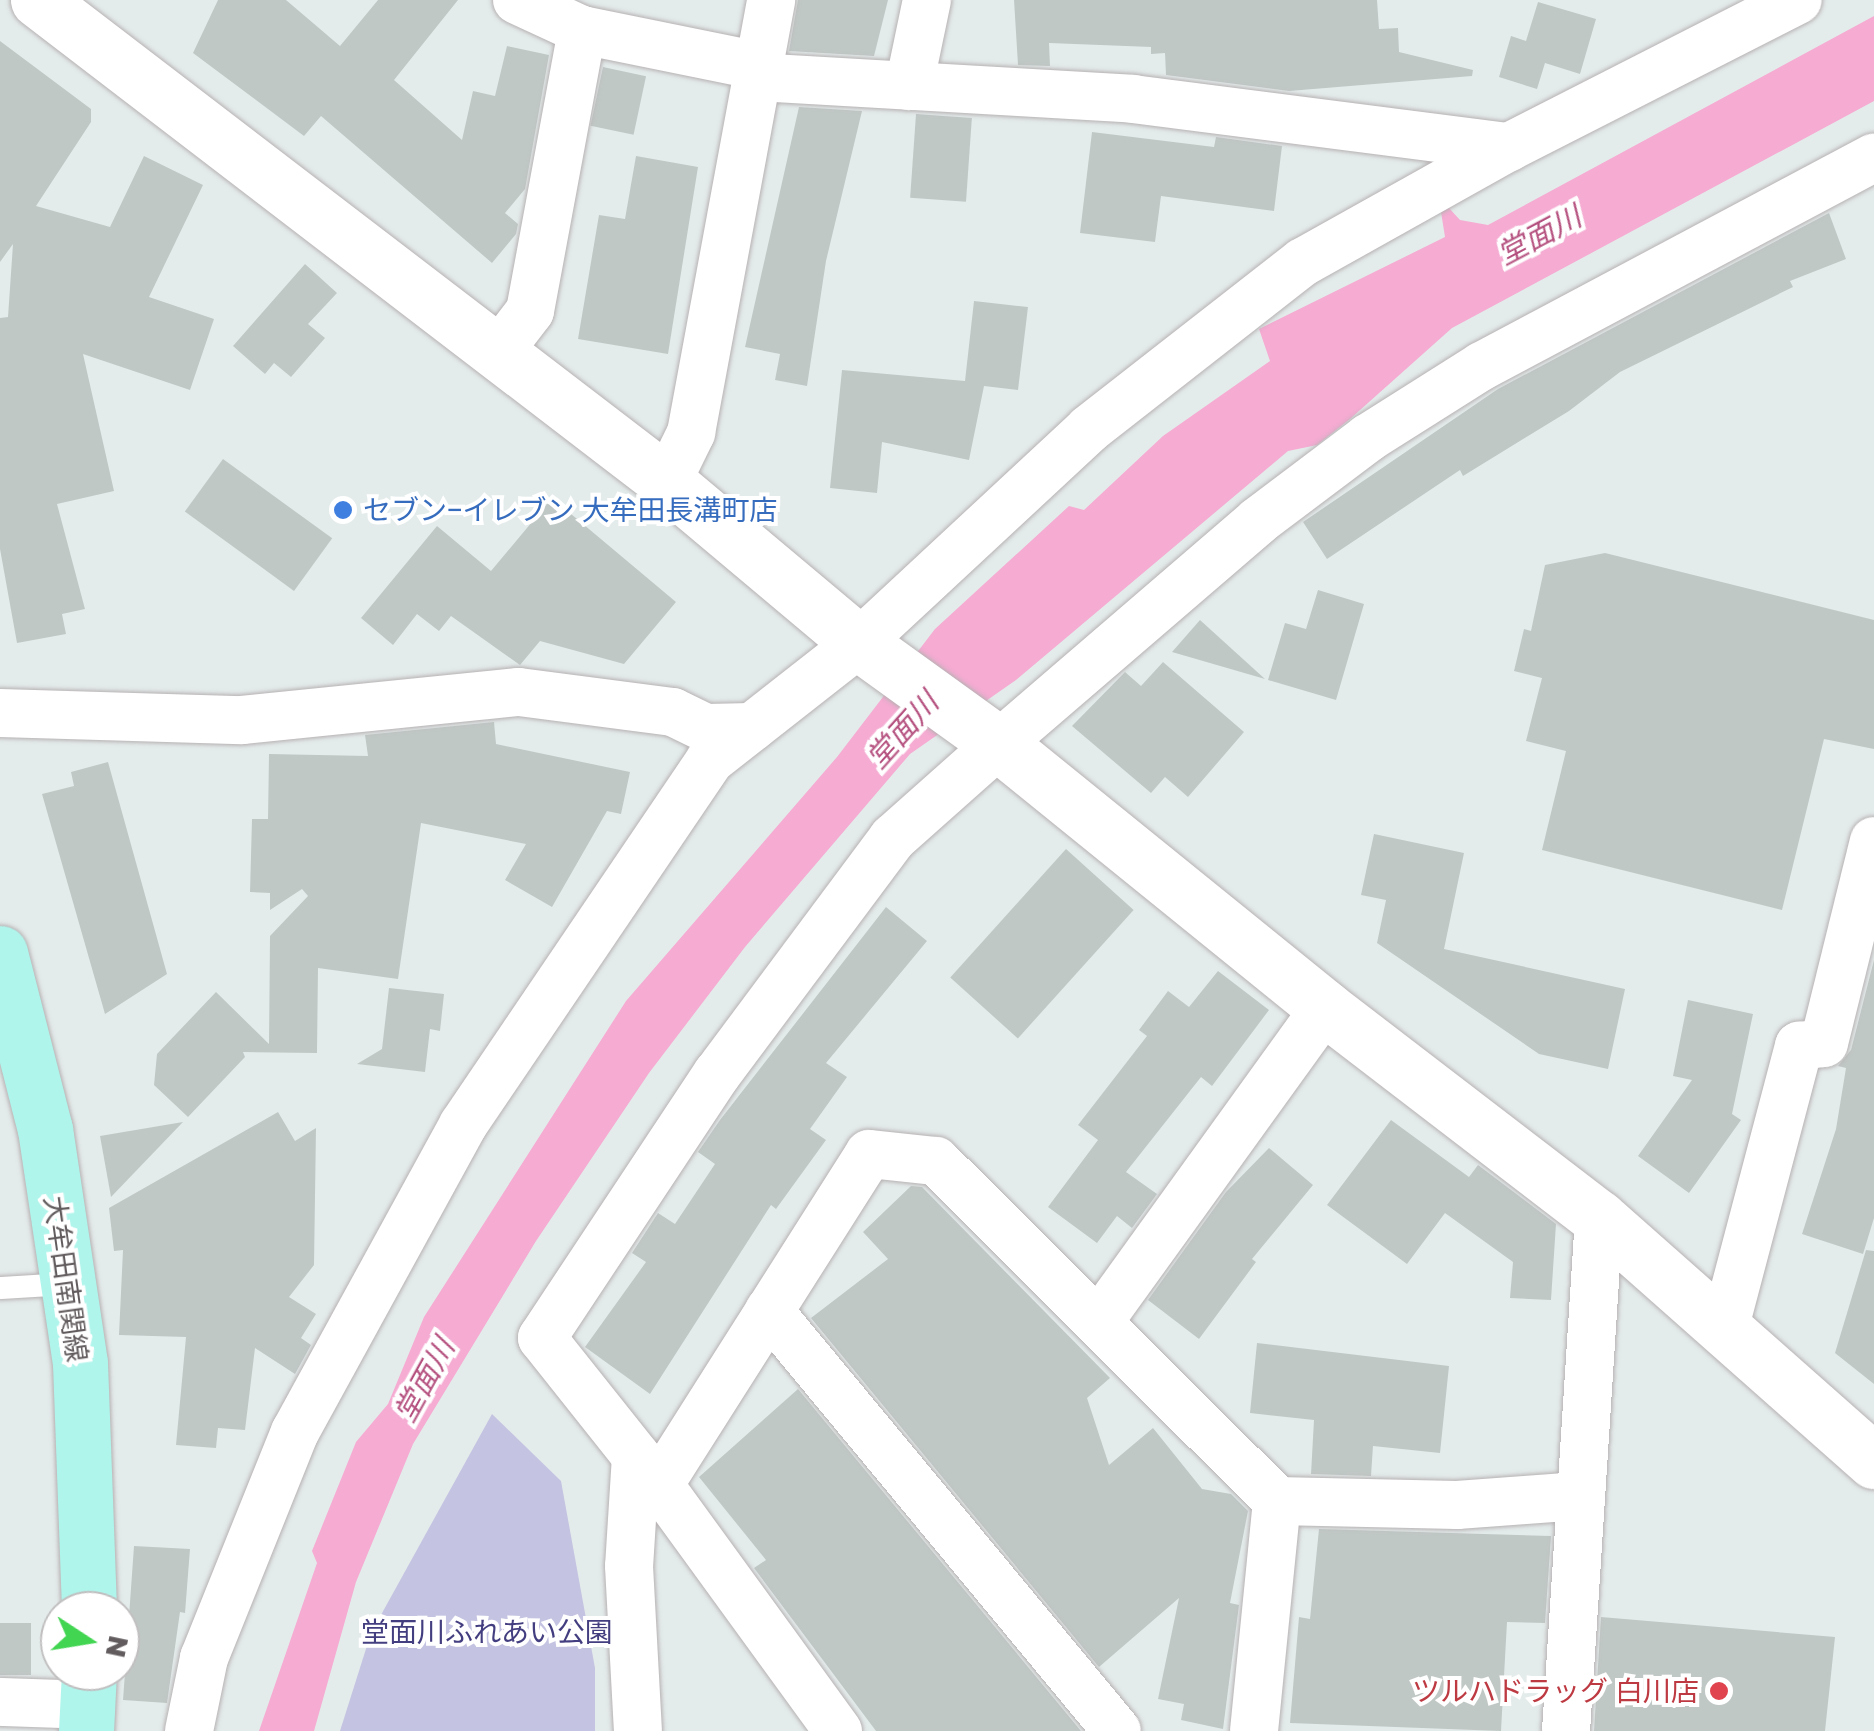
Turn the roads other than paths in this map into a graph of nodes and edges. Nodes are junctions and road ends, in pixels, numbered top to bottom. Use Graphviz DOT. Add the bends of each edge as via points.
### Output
graph roads {
  1 [pos="38,0"];
  2 [pos="517,0"];
  3 [pos="772,0"];
  4 [pos="927,0"];
  5 [pos="1798,0"];
  6 [pos="568,17"];
  7 [pos="757,72"];
  8 [pos="909,86"];
  9 [pos="1509,147"];
  10 [pos="1874,158"];
  11 [pos="497,354"];
  12 [pos="668,482"];
  13 [pos="860,643"];
  14 [pos="0,713"];
  15 [pos="752,728"];
  16 [pos="999,744"];
  17 [pos="1874,840"];
  18 [pos="0,954"];
  19 [pos="1325,1008"];
  20 [pos="1599,1218"];
  21 [pos="68,1284"];
  22 [pos="0,1288"];
  23 [pos="769,1311"];
  24 [pos="1100,1320"];
  25 [pos="1725,1326"];
  26 [pos="1874,1461"];
  27 [pos="648,1470"];
  28 [pos="1580,1496"];
  29 [pos="1277,1500"];
  30 [pos="88,1591"];
  31 [pos="0,1702"];
  32 [pos="88,1702"];
  33 [pos="189,1731"];
  34 [pos="638,1731"];
  35 [pos="838,1731"];
  36 [pos="1117,1731"];
  37 [pos="1254,1731"];
  38 [pos="1566,1731"];
  1 -- 11 [label="street"];
  2 -- 6 [label="street"];
  3 -- 7 [label="street"];
  4 -- 8 [label="street"];
  5 -- 9 [label="street"];
  6 -- 7 [label="street"];
  6 -- 11 [label="street" via="530,311"];
  7 -- 8 [label="street"];
  7 -- 12 [label="street" via="690,433"];
  8 -- 9 [label="street" via="1133,99"];
  9 -- 13 [label="street" via="1303,262 1176,357 948,554"];
  10 -- 16 [label="street" via="1482,366 1368,438 1258,521"];
  11 -- 12 [label="street"];
  12 -- 13 [label="street"];
  13 -- 15 [label="street"];
  13 -- 16 [label="street"];
  14 -- 15 [label="street" via="242,720 520,692 673,712 706,728"];
  15 -- 33 [label="street" via="710,760 463,1125 295,1432 204,1658"];
  16 -- 19 [label="street"];
  16 -- 27 [label="street" via="893,838 717,1074 542,1338"];
  17 -- 25 [label="street" via="1824,1043 1798,1046"];
  18 -- 21 [label="main road, 大牟田南関線" via="44,1128"];
  19 -- 20 [label="street"];
  19 -- 24 [label="street"];
  20 -- 25 [label="street"];
  20 -- 28 [label="street"];
  21 -- 22 [label="lane"];
  21 -- 30 [label="main road, 大牟田南関線" via="80,1363"];
  23 -- 24 [label="street" via="870,1154 936,1160"];
  23 -- 27 [label="street"];
  23 -- 36 [label="street"];
  24 -- 29 [label="street"];
  25 -- 26 [label="street"];
  27 -- 34 [label="street" via="629,1566"];
  27 -- 35 [label="street"];
  28 -- 29 [label="street" via="1458,1504"];
  28 -- 38 [label="street"];
  29 -- 37 [label="street"];
  31 -- 32 [label="street"];
}
